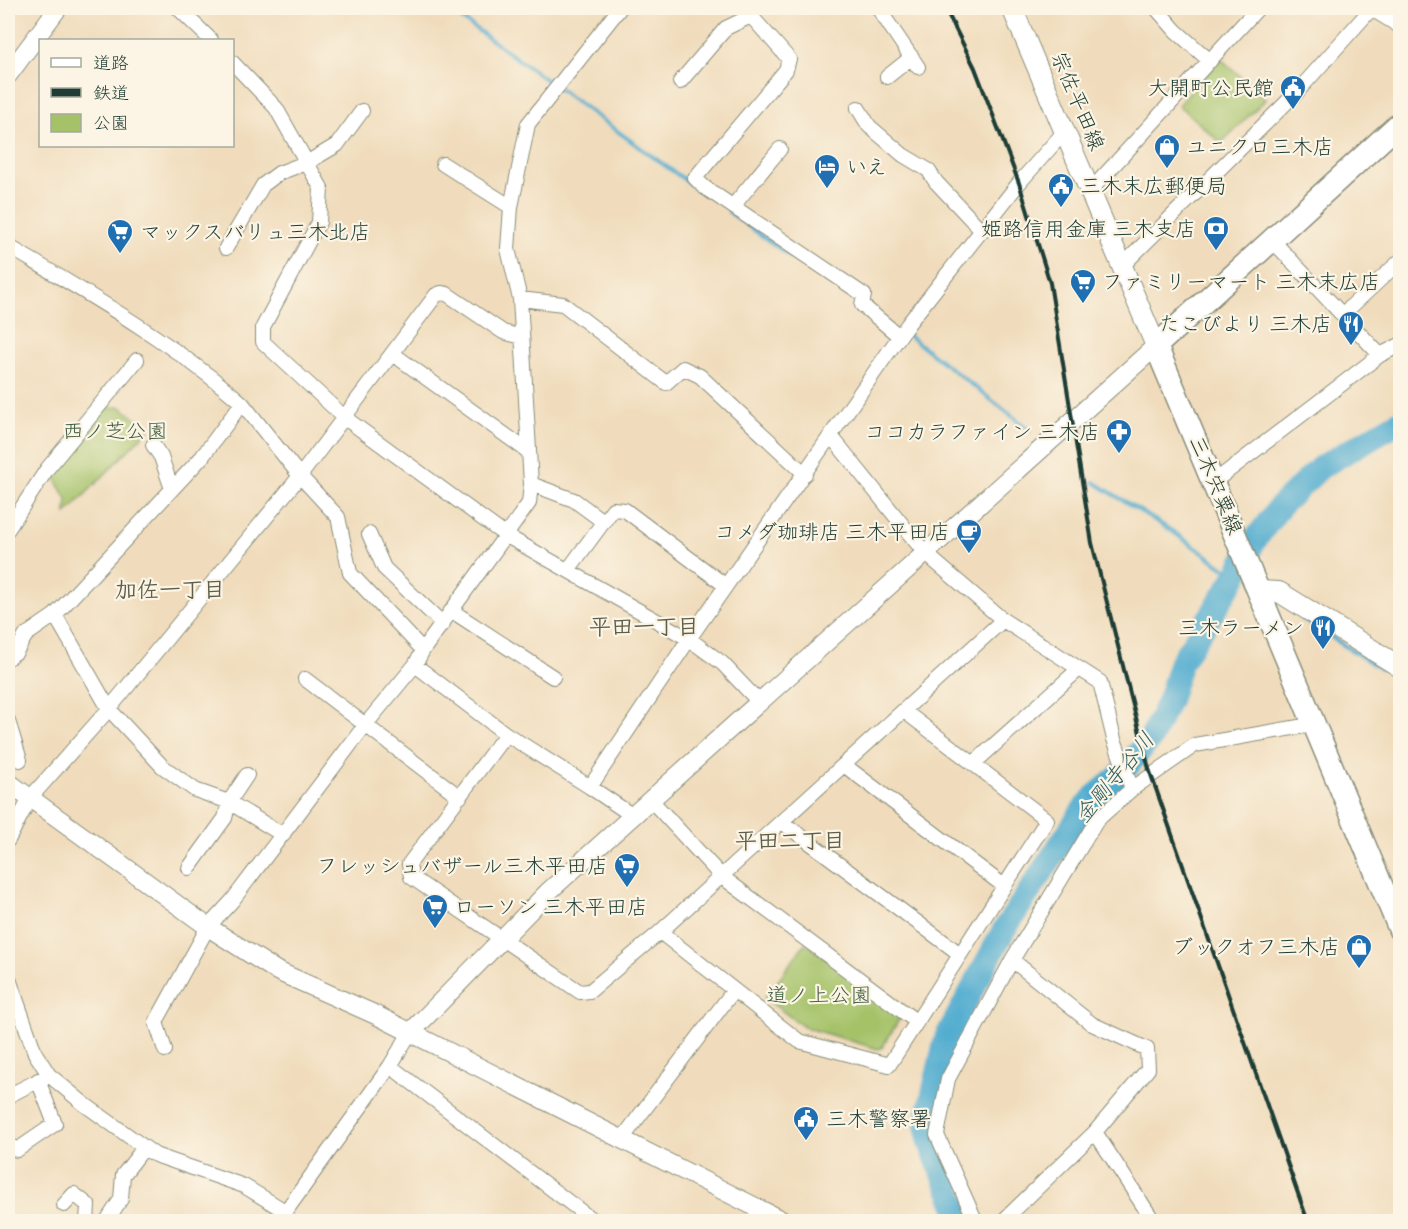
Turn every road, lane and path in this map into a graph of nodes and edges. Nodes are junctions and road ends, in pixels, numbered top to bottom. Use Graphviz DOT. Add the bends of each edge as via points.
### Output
graph roads {
  1 [pos="58,8"];
  2 [pos="178,8"];
  3 [pos="620,8"];
  4 [pos="878,8"];
  5 [pos="1012,8"];
  6 [pos="1156,8"];
  7 [pos="1258,8"];
  8 [pos="1373,8"];
  9 [pos="752,12"];
  10 [pos="1401,24"];
  11 [pos="210,39"];
  12 [pos="1210,61"];
  13 [pos="234,64"];
  14 [pos="8,75"];
  15 [pos="886,76"];
  16 [pos="680,81"];
  17 [pos="858,108"];
  18 [pos="362,111"];
  19 [pos="1065,131"];
  20 [pos="1397,132"];
  21 [pos="780,149"];
  22 [pos="308,162"];
  23 [pos="443,164"];
  24 [pos="1090,191"];
  25 [pos="733,206"];
  26 [pos="510,207"];
  27 [pos="981,231"];
  28 [pos="1272,240"];
  29 [pos="8,246"];
  30 [pos="226,248"];
  31 [pos="1401,261"];
  32 [pos="1122,266"];
  33 [pos="520,299"];
  34 [pos="1343,314"];
  35 [pos="900,336"];
  36 [pos="522,337"];
  37 [pos="1401,345"];
  38 [pos="1156,346"];
  39 [pos="393,354"];
  40 [pos="1380,355"];
  41 [pos="137,360"];
  42 [pos="242,403"];
  43 [pos="345,418"];
  44 [pos="831,436"];
  45 [pos="153,445"];
  46 [pos="530,452"];
  47 [pos="805,474"];
  48 [pos="300,476"];
  49 [pos="1215,481"];
  50 [pos="531,484"];
  51 [pos="172,489"];
  52 [pos="604,522"];
  53 [pos="8,529"];
  54 [pos="369,534"];
  55 [pos="506,535"];
  56 [pos="925,553"];
  57 [pos="568,570"];
  58 [pos="726,586"];
  59 [pos="1258,587"];
  60 [pos="452,611"];
  61 [pos="55,615"];
  62 [pos="1003,620"];
  63 [pos="443,624"];
  64 [pos="689,639"];
  65 [pos="423,650"];
  66 [pos="8,658"];
  67 [pos="415,665"];
  68 [pos="1401,667"];
  69 [pos="1079,669"];
  70 [pos="553,677"];
  71 [pos="305,680"];
  72 [pos="759,702"];
  73 [pos="109,709"];
  74 [pos="904,711"];
  75 [pos="8,721"];
  76 [pos="366,724"];
  77 [pos="1316,724"];
  78 [pos="506,734"];
  79 [pos="20,760"];
  80 [pos="974,763"];
  81 [pos="844,765"];
  82 [pos="247,775"];
  83 [pos="8,782"];
  84 [pos="590,788"];
  85 [pos="1132,789"];
  86 [pos="460,796"];
  87 [pos="30,798"];
  88 [pos="651,800"];
  89 [pos="229,802"];
  90 [pos="633,816"];
  91 [pos="782,822"];
  92 [pos="283,835"];
  93 [pos="8,840"];
  94 [pos="189,868"];
  95 [pos="721,876"];
  96 [pos="1004,886"];
  97 [pos="208,927"];
  98 [pos="1401,930"];
  99 [pos="660,933"];
  100 [pos="500,940"];
  101 [pos="960,954"];
  102 [pos="1012,960"];
  103 [pos="8,976"];
  104 [pos="734,990"];
  105 [pos="916,1022"];
  106 [pos="410,1033"];
  107 [pos="165,1050"];
  108 [pos="390,1066"];
  109 [pos="43,1078"];
  110 [pos="8,1096"];
  111 [pos="1095,1132"];
  112 [pos="622,1139"];
  113 [pos="8,1144"];
  114 [pos="144,1148"];
  115 [pos="64,1205"];
  116 [pos="281,1216"];
  117 [pos="87,1221"];
  118 [pos="105,1221"];
  119 [pos="595,1221"];
  120 [pos="785,1221"];
  121 [pos="976,1221"];
  122 [pos="1002,1221"];
  123 [pos="1154,1221"];
  1 -- 14 [label="street"];
  2 -- 11 [label="street"];
  3 -- 26 [label="street" via="528,124"];
  4 -- 15 [label="street" via="915,62"];
  5 -- 19 [label="main road, 宗佐平田線"];
  6 -- 12 [label="street" via="1176,32"];
  7 -- 12 [label="street"];
  8 -- 10 [label="street"];
  8 -- 32 [label="street" via="1298,92"];
  9 -- 16 [label="street" via="726,28"];
  9 -- 25 [label="street" via="789,59 786,70 696,178"];
  12 -- 24 [label="street"];
  13 -- 22 [label="street" via="276,108"];
  17 -- 27 [label="street" via="869,126 928,170"];
  18 -- 22 [label="street" via="337,145"];
  19 -- 24 [label="main road, 宗佐平田線"];
  19 -- 27 [label="street"];
  20 -- 28 [label="main road"];
  21 -- 25 [label="street"];
  22 -- 30 [label="street" via="279,173 263,185"];
  22 -- 43 [label="street" via="321,188 319,222 263,327 263,342"];
  23 -- 26 [label="street"];
  24 -- 32 [label="main road, 宗佐平田線"];
  25 -- 35 [label="street" via="864,295 862,305"];
  26 -- 33 [label="street" via="508,249"];
  27 -- 35 [label="street"];
  28 -- 34 [label="street"];
  28 -- 38 [label="main road"];
  29 -- 42 [label="street" via="127,318 216,380"];
  31 -- 34 [label="street"];
  32 -- 38 [label="main road, 宗佐平田線"];
  33 -- 36 [label="street"];
  33 -- 47 [label="street" via="563,304 666,383 683,368 700,376"];
  34 -- 40 [label="street"];
  35 -- 44 [label="street"];
  36 -- 39 [label="street" via="502,332 441,292"];
  36 -- 46 [label="street"];
  37 -- 40 [label="street"];
  38 -- 49 [label="main road, 三木宍粟線"];
  38 -- 56 [label="street"];
  39 -- 43 [label="street"];
  39 -- 46 [label="street"];
  40 -- 49 [label="street"];
  41 -- 53 [label="street" via="47,469"];
  42 -- 48 [label="street"];
  42 -- 51 [label="street" via="202,457"];
  43 -- 48 [label="street"];
  43 -- 55 [label="street"];
  44 -- 47 [label="street"];
  44 -- 56 [label="street"];
  45 -- 51 [label="street"];
  46 -- 50 [label="street"];
  47 -- 58 [label="street"];
  48 -- 65 [label="street" via="338,517 350,573"];
  48 -- 73 [label="street"];
  49 -- 59 [label="main road, 三木宍粟線"];
  50 -- 52 [label="street" via="574,500"];
  50 -- 55 [label="street" via="529,503"];
  51 -- 61 [label="street"];
  52 -- 57 [label="street"];
  52 -- 58 [label="street" via="614,509 625,510"];
  54 -- 63 [label="street" via="384,568"];
  55 -- 57 [label="street"];
  55 -- 60 [label="street"];
  56 -- 62 [label="street"];
  56 -- 72 [label="street"];
  57 -- 64 [label="street"];
  58 -- 64 [label="street"];
  59 -- 68 [label="main road" via="1280,592"];
  59 -- 77 [label="main road, 三木宍粟線"];
  60 -- 63 [label="street"];
  60 -- 70 [label="street"];
  61 -- 66 [label="street" via="26,635"];
  61 -- 73 [label="street"];
  62 -- 69 [label="street"];
  62 -- 74 [label="street"];
  63 -- 65 [label="street"];
  64 -- 72 [label="street" via="722,663"];
  64 -- 84 [label="street"];
  65 -- 67 [label="street"];
  67 -- 76 [label="street"];
  67 -- 78 [label="street"];
  69 -- 80 [label="street"];
  69 -- 85 [label="street" via="1101,682 1114,739"];
  71 -- 76 [label="street"];
  72 -- 88 [label="street"];
  73 -- 87 [label="street"];
  73 -- 89 [label="street" via="162,766 195,790"];
  74 -- 80 [label="street"];
  74 -- 81 [label="street"];
  75 -- 79 [label="street"];
  76 -- 86 [label="street"];
  76 -- 92 [label="street"];
  77 -- 85 [label="street" via="1195,745"];
  77 -- 98 [label="main road, 三木宍粟線"];
  78 -- 84 [label="street"];
  78 -- 86 [label="street"];
  80 -- 96 [label="street" via="1047,820"];
  81 -- 91 [label="street"];
  81 -- 96 [label="street"];
  82 -- 89 [label="street"];
  83 -- 87 [label="street"];
  84 -- 90 [label="street"];
  85 -- 102 [label="street" via="1096,820"];
  86 -- 100 [label="street" via="409,864 411,877"];
  87 -- 93 [label="street"];
  87 -- 97 [label="street"];
  88 -- 90 [label="street"];
  88 -- 95 [label="street"];
  89 -- 92 [label="street"];
  89 -- 94 [label="street" via="225,818"];
  90 -- 100 [label="street"];
  91 -- 95 [label="street"];
  91 -- 101 [label="street"];
  92 -- 97 [label="street"];
  95 -- 99 [label="street"];
  95 -- 105 [label="street"];
  96 -- 101 [label="street"];
  97 -- 106 [label="street" via="277,971"];
  97 -- 107 [label="street" via="156,1022"];
  99 -- 100 [label="street" via="590,991 580,992"];
  99 -- 104 [label="street"];
  100 -- 106 [label="street"];
  101 -- 105 [label="street"];
  102 -- 111 [label="street" via="1092,1024 1147,1049 1148,1070"];
  102 -- 121 [label="street" via="948,1079 937,1135"];
  103 -- 109 [label="street"];
  104 -- 105 [label="street" via="799,1041 889,1065"];
  104 -- 112 [label="street"];
  106 -- 108 [label="street"];
  106 -- 112 [label="street"];
  108 -- 116 [label="street"];
  108 -- 119 [label="street"];
  109 -- 110 [label="street"];
  109 -- 113 [label="street" via="55,1124 17,1150"];
  109 -- 114 [label="street"];
  111 -- 122 [label="street"];
  111 -- 123 [label="street"];
  112 -- 120 [label="street"];
  114 -- 116 [label="street" via="244,1186"];
  114 -- 118 [label="street" via="123,1175 121,1199"];
  115 -- 117 [label="street" via="74,1194 88,1205"];
}
